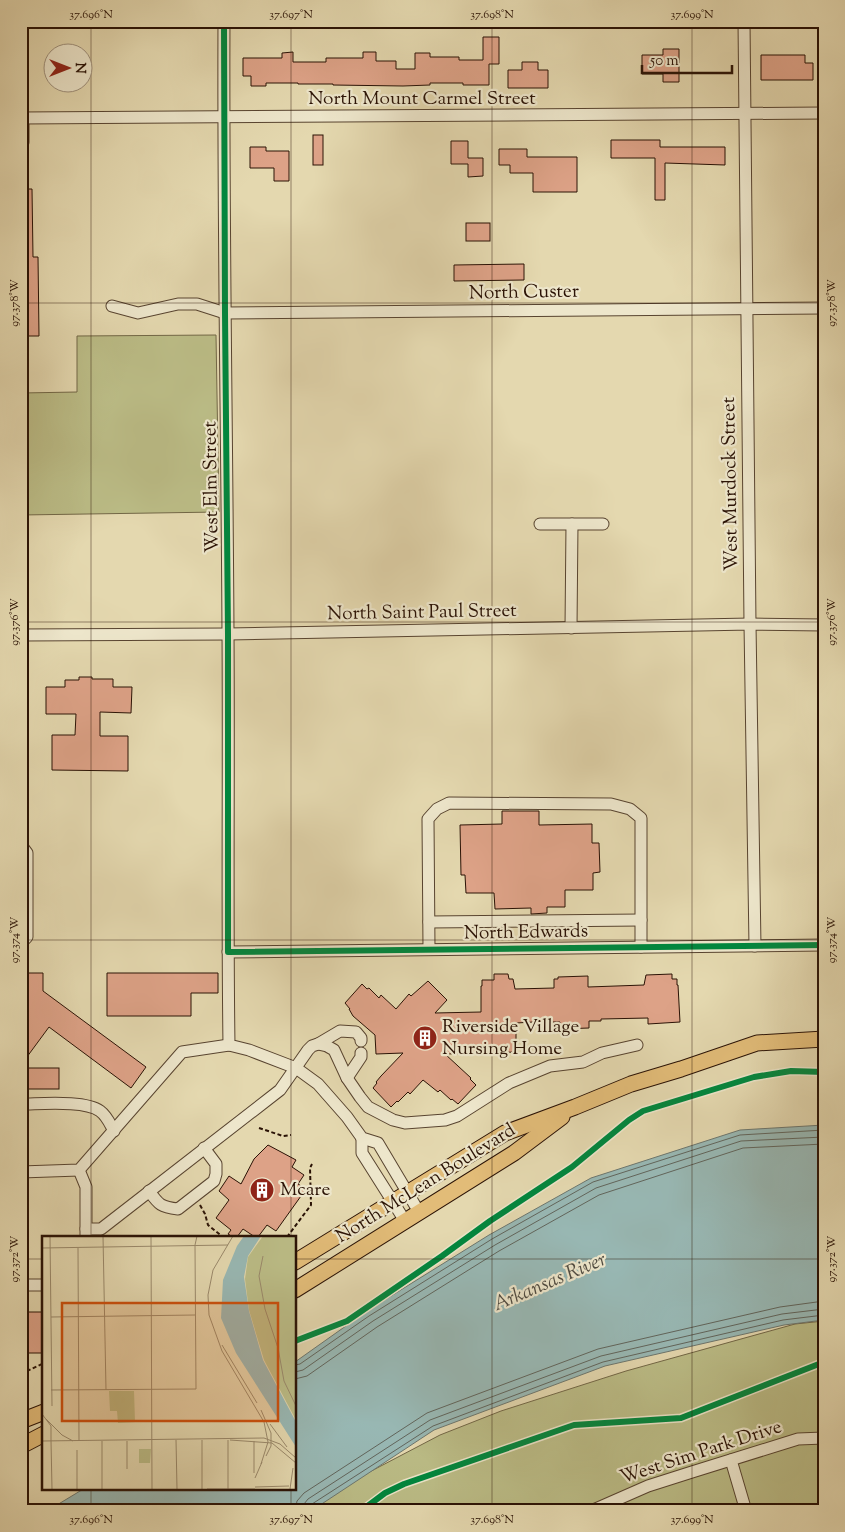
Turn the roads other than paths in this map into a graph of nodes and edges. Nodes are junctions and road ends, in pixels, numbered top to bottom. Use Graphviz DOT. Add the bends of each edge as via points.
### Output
graph roads {
  1 [pos="224,21"];
  2 [pos="744,21"];
  3 [pos="824,113"];
  4 [pos="745,114"];
  5 [pos="224,117"];
  6 [pos="22,118"];
  7 [pos="21,147"];
  8 [pos="112,306"];
  9 [pos="747,308"];
  10 [pos="824,308"];
  11 [pos="225,313"];
  12 [pos="540,524"];
  13 [pos="572,524"];
  14 [pos="603,524"];
  15 [pos="750,624"];
  16 [pos="824,625"];
  17 [pos="571,628"];
  18 [pos="228,634"];
  19 [pos="21,635"];
  20 [pos="21,845"];
  21 [pos="641,920"];
  22 [pos="429,922"];
  23 [pos="21,943"];
  24 [pos="824,945"];
  25 [pos="755,946"];
  26 [pos="641,947"];
  27 [pos="430,949"];
  28 [pos="228,952"];
  29 [pos="824,1040"];
  30 [pos="360,1041"];
  31 [pos="318,1044"];
  32 [pos="229,1045"];
  33 [pos="636,1045"];
  34 [pos="361,1053"];
  35 [pos="296,1068"];
  36 [pos="347,1078"];
  37 [pos="21,1104"];
  38 [pos="575,1107"];
  39 [pos="114,1131"];
  40 [pos="362,1138"];
  41 [pos="204,1148"];
  42 [pos="79,1170"];
  43 [pos="21,1172"];
  44 [pos="149,1191"];
  45 [pos="407,1192"];
  46 [pos="392,1201"];
  47 [pos="419,1212"];
  48 [pos="405,1221"];
  49 [pos="86,1233"];
  50 [pos="296,1261"];
  51 [pos="21,1285"];
  52 [pos="42,1285"];
  53 [pos="296,1289"];
  54 [pos="42,1413"];
  55 [pos="21,1421"];
  56 [pos="42,1435"];
  57 [pos="824,1438"];
  58 [pos="24,1446"];
  59 [pos="731,1460"];
  60 [pos="591,1511"];
  61 [pos="746,1511"];
  1 -- 5 [label="street, West Elm Street"];
  2 -- 4 [label="street, West Murdock Street"];
  3 -- 4 [label="street, North Mount Carmel Street"];
  4 -- 5 [label="street, North Mount Carmel Street"];
  4 -- 9 [label="street, West Murdock Street"];
  5 -- 6 [label="street, North Mount Carmel Street"];
  5 -- 11 [label="street, West Elm Street"];
  6 -- 7 [label="street" via="24,142"];
  8 -- 11 [label="street, North Custer" via="138,313 178,304 197,304"];
  9 -- 10 [label="street, North Custer"];
  9 -- 11 [label="street, North Custer"];
  9 -- 15 [label="street, West Murdock Street"];
  11 -- 18 [label="street, West Elm Street"];
  12 -- 13 [label="street"];
  13 -- 14 [label="street"];
  13 -- 17 [label="street"];
  15 -- 16 [label="street, North Saint Paul Street"];
  15 -- 17 [label="street, North Saint Paul Street"];
  15 -- 25 [label="street, West Murdock Street"];
  17 -- 18 [label="street, North Saint Paul Street"];
  18 -- 19 [label="street, North Saint Paul Street"];
  18 -- 28 [label="street, West Elm Street"];
  20 -- 23 [label="street" via="27,853 27,937"];
  21 -- 22 [label="street"];
  21 -- 22 [label="street" via="641,818 630,809 611,804 449,804 437,809 428,819"];
  21 -- 26 [label="street"];
  22 -- 27 [label="street"];
  24 -- 25 [label="street, North Edwards"];
  25 -- 26 [label="street, North Edwards"];
  26 -- 27 [label="street, North Edwards"];
  27 -- 28 [label="street, North Edwards"];
  28 -- 32 [label="street, West Elm Street"];
  29 -- 38 [label="main road, North McLean Boulevard" via="757,1043 631,1084"];
  30 -- 31 [label="street" via="356,1032 340,1031"];
  31 -- 35 [label="street" via="308,1050"];
  31 -- 36 [label="street" via="334,1050"];
  32 -- 35 [label="street"];
  32 -- 39 [label="street" via="182,1052"];
  33 -- 36 [label="street" via="583,1062 550,1066 509,1083 457,1116 422,1123 405,1123 377,1112 360,1097"];
  34 -- 36 [label="street"];
  35 -- 40 [label="street" via="318,1084"];
  35 -- 41 [label="street" via="280,1090"];
  37 -- 39 [label="street" via="92,1106 103,1113"];
  38 -- 45 [label="main road, North McLean Boulevard" via="505,1133"];
  38 -- 47 [label="main road, North McLean Boulevard" via="514,1153"];
  39 -- 42 [label="street"];
  40 -- 45 [label="street" via="378,1143"];
  40 -- 46 [label="street" via="362,1152"];
  41 -- 44 [label="street"];
  41 -- 44 [label="street" via="216,1164 214,1181 178,1209 165,1208"];
  42 -- 43 [label="street"];
  42 -- 49 [label="street" via="86,1187"];
  44 -- 49 [label="street" via="101,1228"];
  45 -- 46 [label="main road, North McLean Boulevard"];
  45 -- 47 [label="street"];
  46 -- 48 [label="street"];
  46 -- 50 [label="main road, North McLean Boulevard"];
  47 -- 48 [label="main road, North McLean Boulevard"];
  48 -- 53 [label="main road, North McLean Boulevard"];
  51 -- 52 [label="street"];
  54 -- 55 [label="main road"];
  56 -- 58 [label="main road"];
  57 -- 59 [label="street, West Sim Park Drive" via="798,1439"];
  59 -- 60 [label="street, West Sim Park Drive" via="648,1486"];
  59 -- 61 [label="street"];
}
